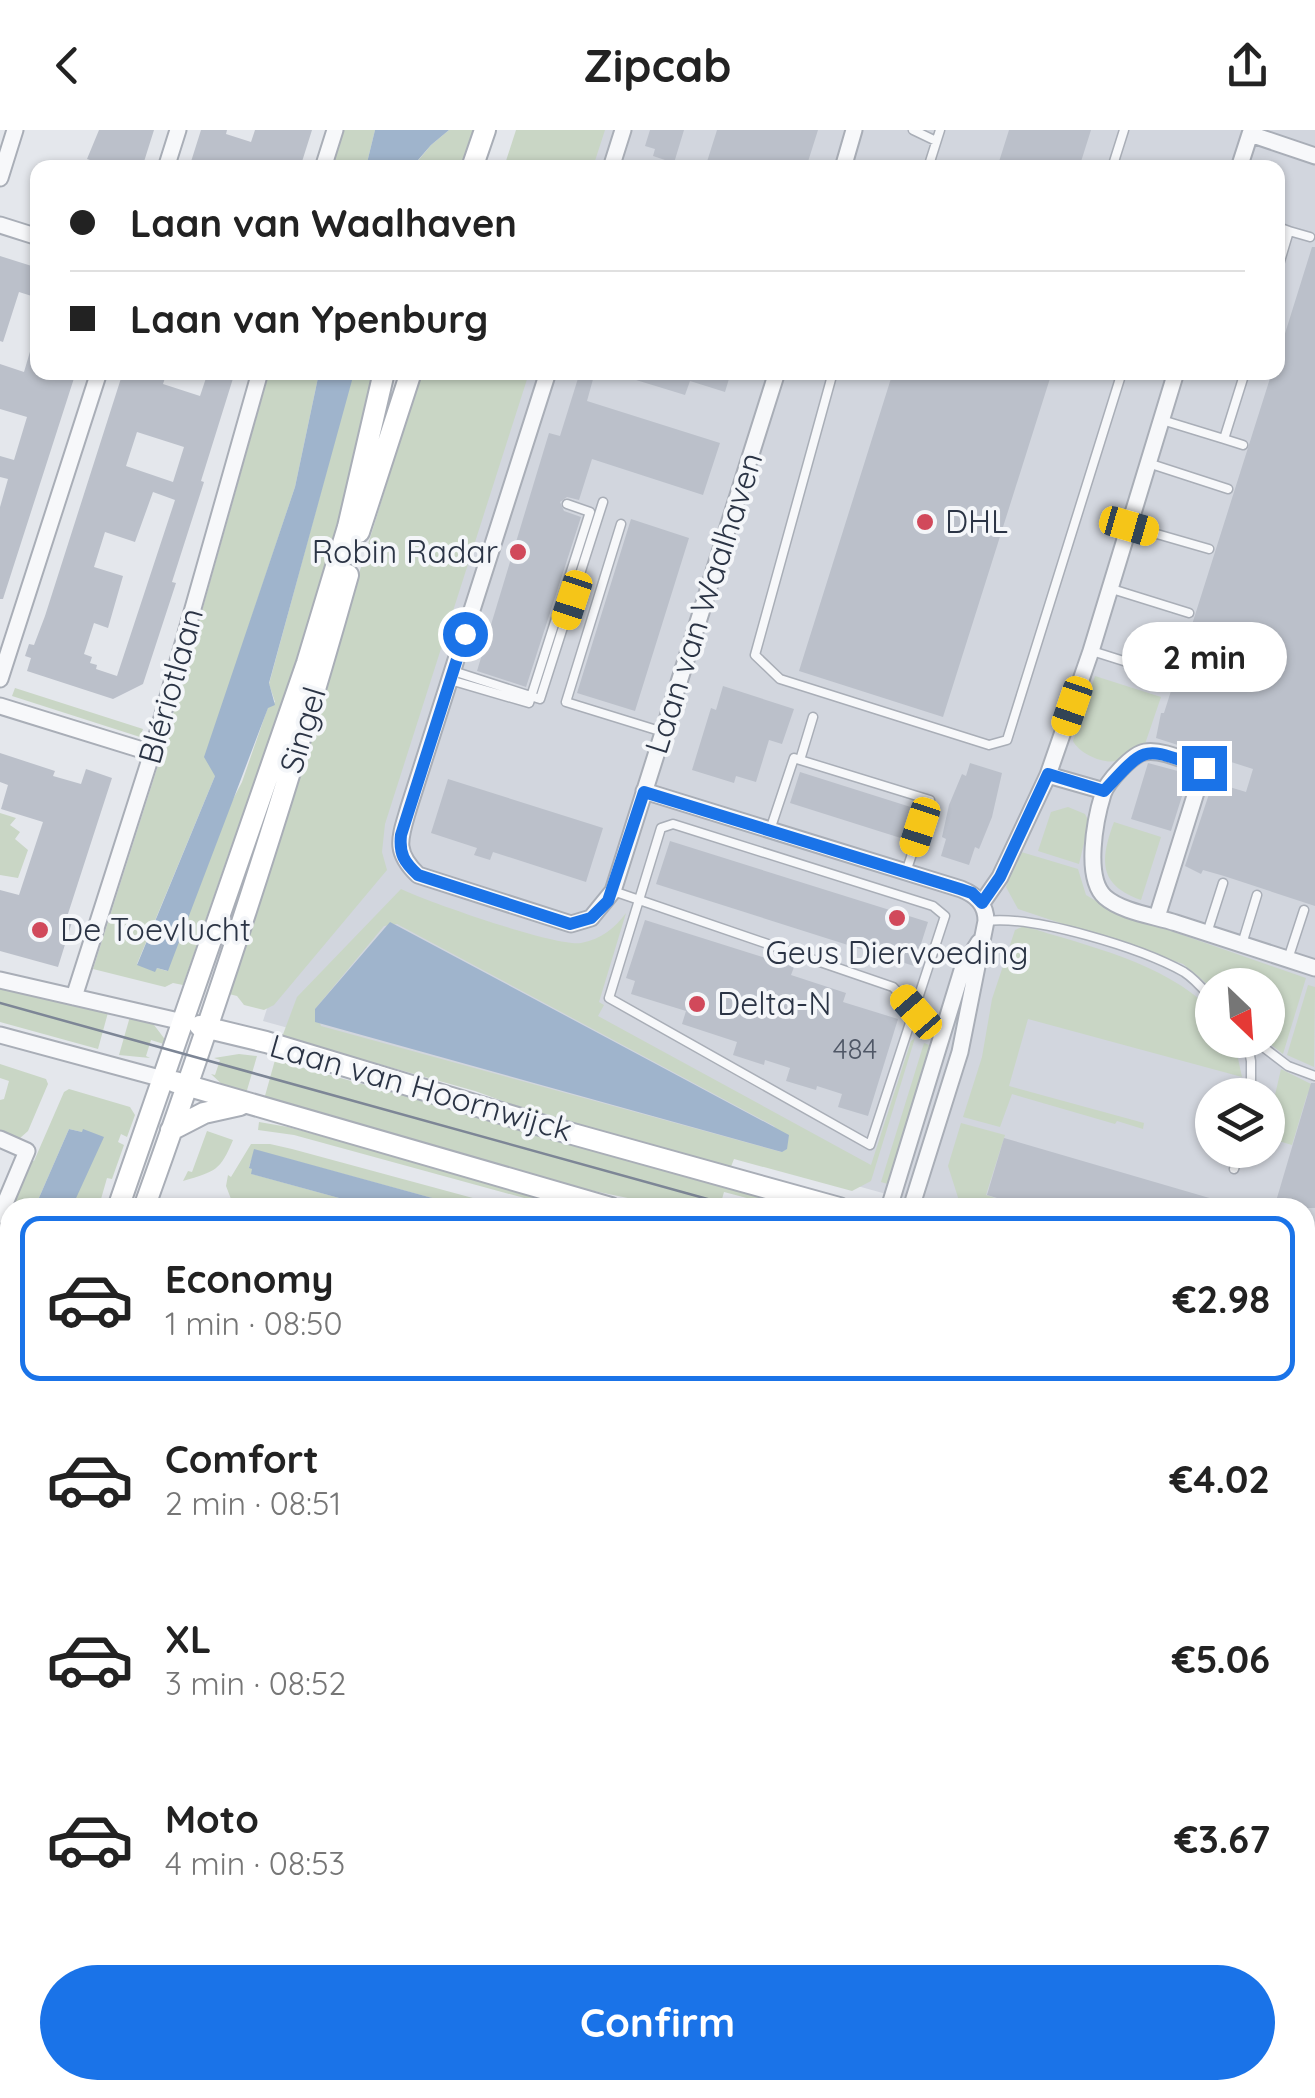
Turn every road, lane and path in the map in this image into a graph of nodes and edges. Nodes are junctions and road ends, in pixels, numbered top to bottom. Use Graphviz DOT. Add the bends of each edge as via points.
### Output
graph roads {
  1 [pos="16,130"];
  2 [pos="178,130"];
  3 [pos="335,130"];
  4 [pos="485,130"];
  5 [pos="623,130"];
  6 [pos="854,130"];
  7 [pos="914,130"];
  8 [pos="940,130"];
  9 [pos="1124,130"];
  10 [pos="1250,132"];
  11 [pos="936,141"];
  12 [pos="1315,156"];
  13 [pos="169,160"];
  14 [pos="326,160"];
  15 [pos="475,160"];
  16 [pos="614,160"];
  17 [pos="845,160"];
  18 [pos="930,160"];
  19 [pos="1115,160"];
  20 [pos="1241,160"];
  21 [pos="0,178"];
  22 [pos="0,225"];
  23 [pos="1285,229"];
  24 [pos="1289,230"];
  25 [pos="30,234"];
  26 [pos="1310,237"];
  27 [pos="1285,244"];
  28 [pos="96,380"];
  29 [pos="258,380"];
  30 [pos="382,380"];
  31 [pos="408,380"];
  32 [pos="545,380"];
  33 [pos="774,380"];
  34 [pos="832,380"];
  35 [pos="1119,380"];
  36 [pos="1174,380"];
  37 [pos="1242,380"];
  38 [pos="1162,420"];
  39 [pos="1224,439"];
  40 [pos="1243,445"];
  41 [pos="1148,463"];
  42 [pos="1228,488"];
  43 [pos="603,502"];
  44 [pos="567,504"];
  45 [pos="622,524"];
  46 [pos="1129,526"];
  47 [pos="1209,549"];
  48 [pos="1110,588"];
  49 [pos="1189,613"];
  50 [pos="1091,651"];
  51 [pos="452,675"];
  52 [pos="1168,676"];
  53 [pos="0,679"];
  54 [pos="0,706"];
  55 [pos="813,717"];
  56 [pos="663,732"];
  57 [pos="152,754"];
  58 [pos="800,760"];
  59 [pos="1048,774"];
  60 [pos="1104,791"];
  61 [pos="644,792"];
  62 [pos="770,830"];
  63 [pos="906,872"];
  64 [pos="1223,883"];
  65 [pos="613,892"];
  66 [pos="1257,894"];
  67 [pos="637,900"];
  68 [pos="982,903"];
  69 [pos="1304,910"];
  70 [pos="1156,917"];
  71 [pos="986,921"];
  72 [pos="1208,933"];
  73 [pos="982,939"];
  74 [pos="1242,944"];
  75 [pos="1288,959"];
  76 [pos="1315,968"];
  77 [pos="0,980"];
  78 [pos="1195,981"];
  79 [pos="74,997"];
  80 [pos="916,1012"];
  81 [pos="183,1022"];
  82 [pos="209,1028"];
  83 [pos="0,1035"];
  84 [pos="1278,1058"];
  85 [pos="1315,1076"];
  86 [pos="163,1079"];
  87 [pos="188,1086"];
  88 [pos="247,1104"];
  89 [pos="172,1130"];
  90 [pos="0,1140"];
  91 [pos="7,1198"];
  92 [pos="121,1198"];
  93 [pos="148,1198"];
  94 [pos="576,1198"];
  95 [pos="804,1198"];
  96 [pos="892,1198"];
  97 [pos="914,1198"];
  1 -- 21 [label="street"];
  2 -- 13 [label="street"];
  3 -- 14 [label="street"];
  4 -- 15 [label="main road"];
  5 -- 16 [label="street"];
  6 -- 17 [label="street"];
  7 -- 11 [label="lane"];
  8 -- 11 [label="lane"];
  9 -- 19 [label="lane"];
  10 -- 12 [label="street"];
  10 -- 20 [label="street"];
  11 -- 18 [label="lane"];
  22 -- 25 [label="street"];
  23 -- 24 [label="lane"];
  24 -- 26 [label="lane"];
  24 -- 27 [label="lane"];
  28 -- 53 [label="street"];
  29 -- 57 [label="street, Blériotlaan"];
  30 -- 81 [label="main road, Singel" via="307,663"];
  31 -- 82 [label="main road, Singel"];
  32 -- 51 [label="street"];
  33 -- 56 [label="street, Laan van Waalhaven"];
  34 -- 35 [label="lane" via="754,656 780,679 989,745 1006,740"];
  36 -- 38 [label="street"];
  37 -- 39 [label="lane"];
  38 -- 39 [label="lane"];
  38 -- 41 [label="street"];
  39 -- 40 [label="lane"];
  41 -- 42 [label="lane"];
  41 -- 46 [label="street"];
  43 -- 51 [label="lane" via="540,699"];
  44 -- 51 [label="lane" via="590,512 529,703"];
  45 -- 56 [label="lane" via="566,702"];
  46 -- 47 [label="lane"];
  46 -- 48 [label="street"];
  48 -- 49 [label="lane"];
  48 -- 50 [label="street"];
  50 -- 52 [label="lane"];
  50 -- 59 [label="street"];
  51 -- 65 [label="street" via="401,835 405,863 418,875 570,924 591,918"];
  54 -- 57 [label="street"];
  55 -- 58 [label="lane"];
  56 -- 61 [label="street, Laan van Waalhaven"];
  57 -- 79 [label="street, Blériotlaan"];
  58 -- 62 [label="lane" via="794,758"];
  58 -- 63 [label="lane" via="930,800"];
  59 -- 60 [label="street"];
  59 -- 68 [label="street"];
  60 -- 70 [label="street" via="1094,882 1110,900"];
  60 -- 70 [label="street" via="1146,752 1204,768"];
  61 -- 62 [label="street"];
  61 -- 65 [label="street, Laan van Waalhaven"];
  62 -- 63 [label="street"];
  63 -- 68 [label="street" via="972,893"];
  64 -- 72 [label="lane"];
  65 -- 67 [label="lane"];
  66 -- 74 [label="lane"];
  67 -- 80 [label="lane" via="893,986"];
  67 -- 80 [label="lane" via="662,828 673,824 933,906 945,924"];
  67 -- 80 [label="lane" via="608,998 870,1145"];
  68 -- 71 [label="street"];
  69 -- 75 [label="lane"];
  70 -- 72 [label="street"];
  71 -- 73 [label="street"];
  71 -- 78 [label="lane" via="1010,918 1058,928 1158,960"];
  72 -- 74 [label="street"];
  73 -- 96 [label="street" via="963,967"];
  73 -- 97 [label="street" via="960,1052"];
  74 -- 75 [label="street"];
  75 -- 76 [label="street"];
  77 -- 79 [label="street, Laan van Hoornwijck"];
  79 -- 81 [label="street, Laan van Hoornwijck"];
  81 -- 82 [label="main road, Laan van Hoornwijck"];
  81 -- 86 [label="main road, Singel"];
  82 -- 87 [label="main road, Singel"];
  82 -- 95 [label="main road, Laan van Hoornwijck"];
  83 -- 86 [label="street, Laan van Hoornwijck"];
  84 -- 85 [label="lane"];
  86 -- 87 [label="main road, Laan van Hoornwijck"];
  86 -- 92 [label="main road, Singel"];
  87 -- 88 [label="main road, Laan van Hoornwijck"];
  87 -- 89 [label="main road, Singel"];
  88 -- 89 [label="main road" via="204,1113"];
  88 -- 94 [label="main road, Laan van Hoornwijck"];
  89 -- 93 [label="main road, Singel"];
  90 -- 91 [label="street" via="27,1152"];
}
